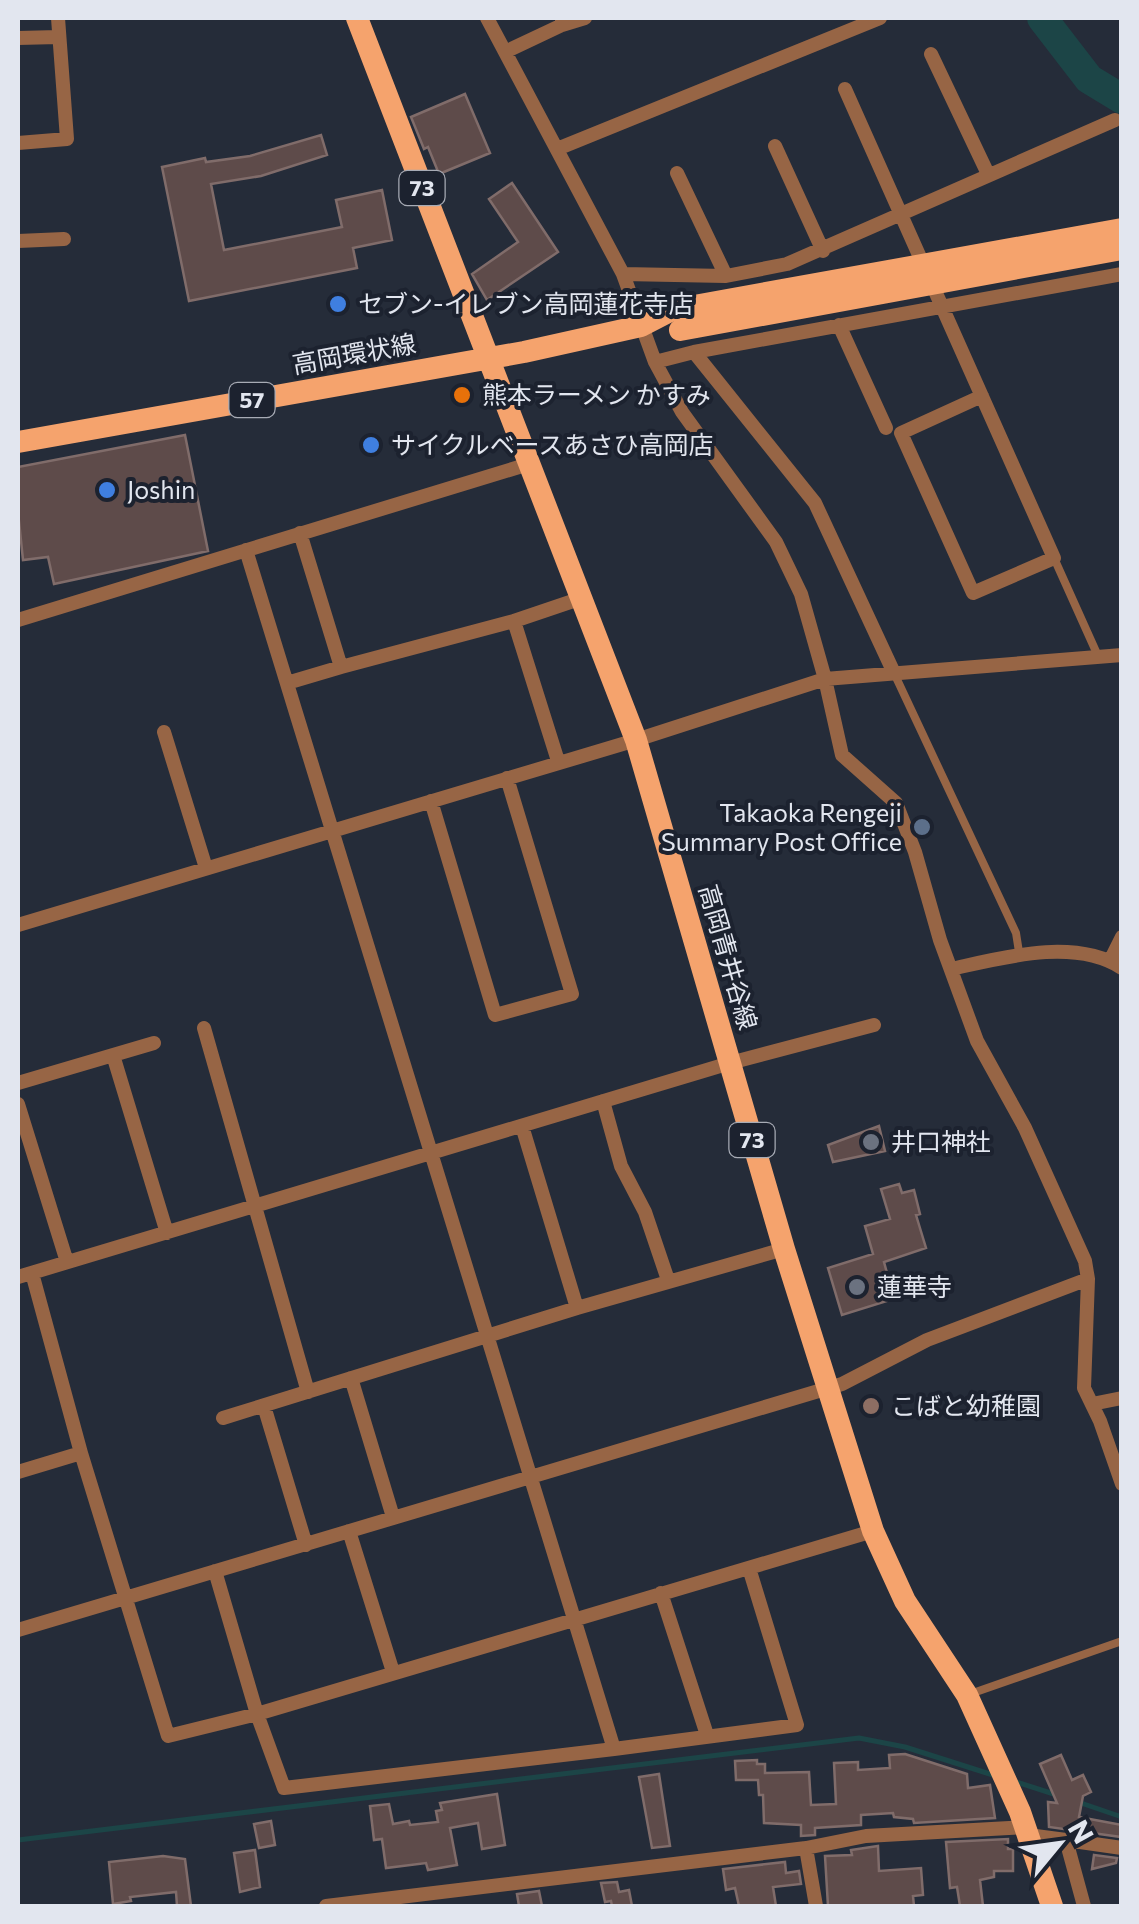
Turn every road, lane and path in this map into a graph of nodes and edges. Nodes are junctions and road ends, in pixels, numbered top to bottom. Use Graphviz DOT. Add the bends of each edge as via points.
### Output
graph roads {
  1 [pos="58,18"];
  2 [pos="357,18"];
  3 [pos="487,18"];
  4 [pos="585,18"];
  5 [pos="880,18"];
  6 [pos="562,21"];
  7 [pos="58,37"];
  8 [pos="18,38"];
  9 [pos="505,52"];
  10 [pos="931,54"];
  11 [pos="845,89"];
  12 [pos="1114,120"];
  13 [pos="18,144"];
  14 [pos="775,146"];
  15 [pos="557,149"];
  16 [pos="677,174"];
  17 [pos="988,174"];
  18 [pos="901,214"];
  19 [pos="1122,229"];
  20 [pos="64,239"];
  21 [pos="18,240"];
  22 [pos="1122,250"];
  23 [pos="823,251"];
  24 [pos="623,274"];
  25 [pos="1122,274"];
  26 [pos="726,276"];
  27 [pos="942,306"];
  28 [pos="676,320"];
  29 [pos="839,325"];
  30 [pos="640,326"];
  31 [pos="694,352"];
  32 [pos="487,358"];
  33 [pos="655,362"];
  34 [pos="982,396"];
  35 [pos="886,428"];
  36 [pos="18,442"];
  37 [pos="532,463"];
  38 [pos="300,533"];
  39 [pos="246,550"];
  40 [pos="1054,558"];
  41 [pos="582,598"];
  42 [pos="18,620"];
  43 [pos="514,621"];
  44 [pos="1122,655"];
  45 [pos="1098,656"];
  46 [pos="340,667"];
  47 [pos="894,673"];
  48 [pos="825,679"];
  49 [pos="287,683"];
  50 [pos="164,732"];
  51 [pos="636,740"];
  52 [pos="558,762"];
  53 [pos="507,778"];
  54 [pos="430,801"];
  55 [pos="331,830"];
  56 [pos="206,868"];
  57 [pos="18,925"];
  58 [pos="1122,937"];
  59 [pos="1019,952"];
  60 [pos="1116,964"];
  61 [pos="951,969"];
  62 [pos="874,1025"];
  63 [pos="204,1028"];
  64 [pos="154,1043"];
  65 [pos="112,1055"];
  66 [pos="730,1064"];
  67 [pos="18,1083"];
  68 [pos="604,1101"];
  69 [pos="18,1104"];
  70 [pos="522,1126"];
  71 [pos="430,1153"];
  72 [pos="257,1206"];
  73 [pos="167,1233"];
  74 [pos="784,1250"];
  75 [pos="67,1262"];
  76 [pos="25,1275"];
  77 [pos="1088,1279"];
  78 [pos="668,1280"];
  79 [pos="577,1308"];
  80 [pos="487,1337"];
  81 [pos="350,1378"];
  82 [pos="828,1388"];
  83 [pos="308,1392"];
  84 [pos="1122,1398"];
  85 [pos="1092,1404"];
  86 [pos="264,1406"];
  87 [pos="223,1418"];
  88 [pos="81,1453"];
  89 [pos="18,1472"];
  90 [pos="530,1478"];
  91 [pos="1122,1484"];
  92 [pos="393,1518"];
  93 [pos="349,1531"];
  94 [pos="874,1531"];
  95 [pos="306,1545"];
  96 [pos="749,1568"];
  97 [pos="214,1570"];
  98 [pos="661,1593"];
  99 [pos="125,1598"];
  100 [pos="572,1618"];
  101 [pos="18,1630"];
  102 [pos="1122,1641"];
  103 [pos="394,1672"];
  104 [pos="968,1694"];
  105 [pos="257,1714"];
  106 [pos="707,1735"];
  107 [pos="614,1748"];
  108 [pos="1027,1831"];
  109 [pos="1066,1840"];
  110 [pos="806,1848"];
  111 [pos="1122,1848"];
  112 [pos="326,1906"];
  113 [pos="816,1906"];
  114 [pos="1052,1906"];
  115 [pos="1084,1906"];
  1 -- 7 [label="street"];
  2 -- 32 [label="main road, 高岡青井谷線 / 73"];
  3 -- 9 [label="street"];
  4 -- 6 [label="street"];
  5 -- 15 [label="street"];
  6 -- 9 [label="street"];
  7 -- 8 [label="street"];
  7 -- 13 [label="street" via="66,139"];
  9 -- 15 [label="street"];
  10 -- 17 [label="street"];
  11 -- 18 [label="street"];
  12 -- 17 [label="street"];
  14 -- 23 [label="street"];
  15 -- 24 [label="street"];
  16 -- 26 [label="street"];
  17 -- 18 [label="street"];
  18 -- 23 [label="street"];
  18 -- 27 [label="street"];
  19 -- 28 [label="main road, 高岡環状線 / 57, bridge"];
  20 -- 21 [label="street"];
  22 -- 28 [label="main road, 高岡環状線 / 57, bridge"];
  23 -- 26 [label="street"];
  24 -- 26 [label="street"];
  24 -- 30 [label="street"];
  25 -- 27 [label="street"];
  27 -- 29 [label="street"];
  27 -- 34 [label="street"];
  28 -- 30 [label="main road, 高岡環状線 / 57"];
  29 -- 31 [label="street"];
  29 -- 35 [label="street"];
  30 -- 32 [label="main road, 高岡環状線 / 57"];
  30 -- 33 [label="street"];
  31 -- 33 [label="street"];
  31 -- 47 [label="street" via="815,502"];
  32 -- 36 [label="main road, 高岡環状線 / 57"];
  32 -- 37 [label="main road, 高岡青井谷線 / 73"];
  33 -- 48 [label="street" via="682,412 776,542 801,594"];
  34 -- 40 [label="street"];
  34 -- 40 [label="street" via="901,433 973,593"];
  37 -- 38 [label="street"];
  37 -- 41 [label="main road, 高岡青井谷線 / 73"];
  38 -- 39 [label="street"];
  38 -- 46 [label="street"];
  39 -- 42 [label="street"];
  39 -- 49 [label="street"];
  40 -- 45 [label="lane"];
  41 -- 43 [label="street"];
  41 -- 51 [label="main road, 高岡青井谷線 / 73"];
  43 -- 46 [label="street"];
  43 -- 52 [label="street"];
  44 -- 45 [label="street"];
  45 -- 47 [label="street"];
  46 -- 49 [label="street"];
  47 -- 48 [label="street"];
  47 -- 59 [label="lane" via="1016,933"];
  48 -- 51 [label="street"];
  48 -- 61 [label="street" via="842,755 896,803"];
  49 -- 55 [label="street"];
  50 -- 56 [label="street"];
  51 -- 52 [label="street"];
  51 -- 66 [label="main road, 高岡青井谷線 / 73"];
  52 -- 53 [label="street"];
  53 -- 54 [label="street"];
  53 -- 54 [label="street" via="572,994 494,1014"];
  54 -- 55 [label="street"];
  55 -- 56 [label="street"];
  55 -- 71 [label="street"];
  56 -- 57 [label="street"];
  58 -- 60 [label="street"];
  59 -- 60 [label="street"];
  59 -- 61 [label="street"];
  61 -- 77 [label="street" via="977,1041 1074,1233"];
  62 -- 66 [label="street"];
  63 -- 72 [label="street"];
  64 -- 65 [label="street"];
  65 -- 67 [label="street"];
  65 -- 73 [label="street"];
  66 -- 68 [label="street"];
  66 -- 74 [label="main road, 高岡青井谷線 / 73"];
  68 -- 70 [label="street"];
  68 -- 78 [label="street" via="621,1166"];
  69 -- 75 [label="street"];
  70 -- 71 [label="street"];
  70 -- 79 [label="street"];
  71 -- 72 [label="street"];
  71 -- 80 [label="street"];
  72 -- 73 [label="street"];
  72 -- 83 [label="street"];
  73 -- 75 [label="street"];
  74 -- 78 [label="street"];
  74 -- 82 [label="main road, 高岡青井谷線 / 73"];
  75 -- 76 [label="street"];
  76 -- 88 [label="street"];
  77 -- 82 [label="street" via="927,1340"];
  77 -- 85 [label="street" via="1084,1388"];
  78 -- 79 [label="street"];
  79 -- 80 [label="street"];
  80 -- 81 [label="street"];
  80 -- 90 [label="street"];
  81 -- 83 [label="street"];
  81 -- 92 [label="street"];
  82 -- 90 [label="street"];
  82 -- 94 [label="main road, 高岡青井谷線 / 73"];
  83 -- 86 [label="street"];
  84 -- 85 [label="street"];
  85 -- 91 [label="street"];
  86 -- 87 [label="street"];
  86 -- 95 [label="street"];
  88 -- 89 [label="street"];
  88 -- 99 [label="street"];
  90 -- 92 [label="street"];
  90 -- 100 [label="street"];
  92 -- 93 [label="street"];
  93 -- 95 [label="street"];
  93 -- 103 [label="street"];
  94 -- 96 [label="street"];
  94 -- 104 [label="main road, 高岡青井谷線 / 73" via="906,1600"];
  95 -- 97 [label="street"];
  96 -- 98 [label="street"];
  96 -- 106 [label="street" via="797,1725"];
  97 -- 99 [label="street"];
  97 -- 105 [label="street"];
  98 -- 100 [label="street"];
  98 -- 106 [label="street"];
  99 -- 101 [label="street"];
  99 -- 105 [label="street" via="168,1736"];
  100 -- 103 [label="street"];
  100 -- 107 [label="street"];
  102 -- 104 [label="lane"];
  103 -- 105 [label="street"];
  104 -- 108 [label="main road, 高岡青井谷線 / 73"];
  105 -- 107 [label="street" via="284,1788"];
  106 -- 107 [label="street"];
  108 -- 109 [label="street"];
  108 -- 110 [label="street" via="866,1836"];
  108 -- 114 [label="main road, 高岡青井谷線 / 73"];
  109 -- 111 [label="street"];
  109 -- 115 [label="street"];
  110 -- 112 [label="street"];
  110 -- 113 [label="street"];
}
